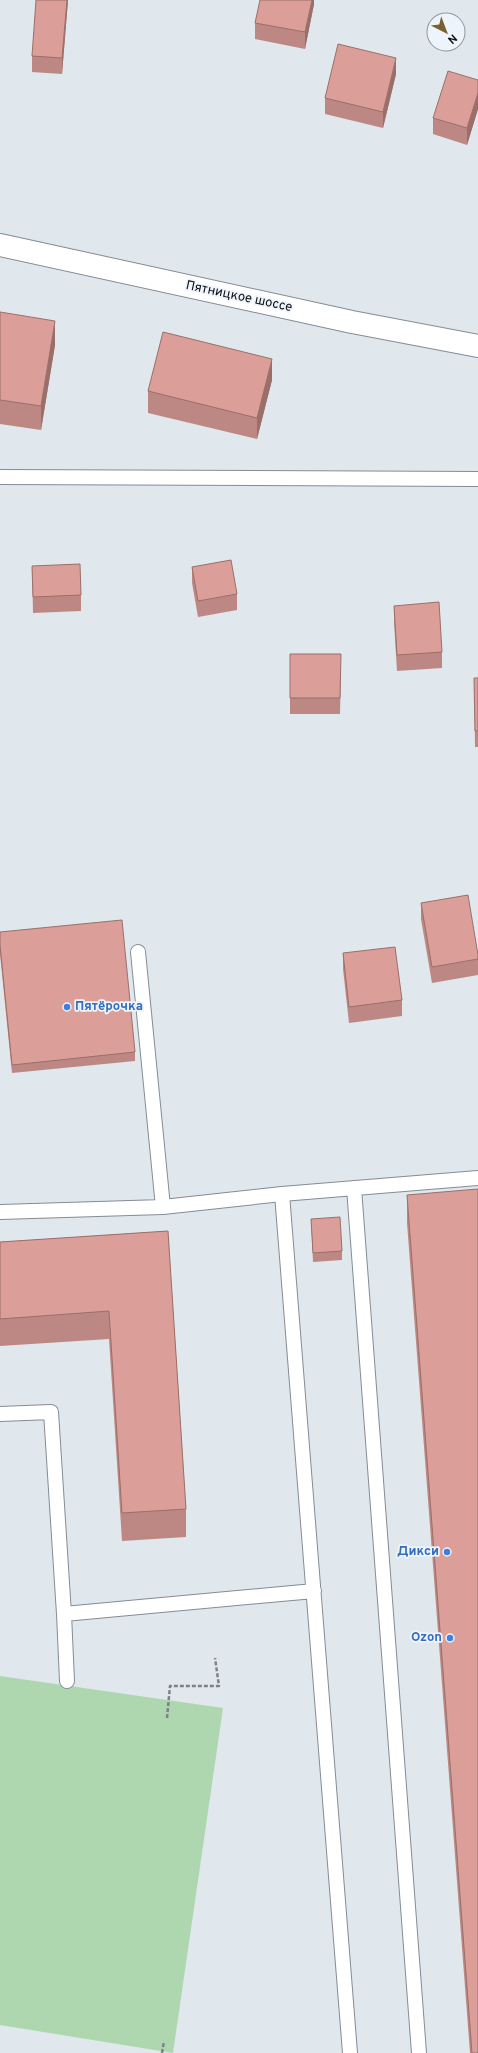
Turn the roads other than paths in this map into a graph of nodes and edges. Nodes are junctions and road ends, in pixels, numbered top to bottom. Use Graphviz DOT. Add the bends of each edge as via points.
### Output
graph roads {
  1 [pos="0,245"];
  2 [pos="478,346"];
  3 [pos="0,477"];
  4 [pos="478,479"];
  5 [pos="138,952"];
  6 [pos="478,1178"];
  7 [pos="354,1188"];
  8 [pos="282,1194"];
  9 [pos="163,1207"];
  10 [pos="0,1212"];
  11 [pos="0,1414"];
  12 [pos="314,1591"];
  13 [pos="64,1614"];
  14 [pos="67,1681"];
  15 [pos="350,2053"];
  16 [pos="419,2053"];
  1 -- 2 [label="main road, Пятницкое шоссе" via="352,322"];
  3 -- 4 [label="lane"];
  5 -- 9 [label="lane"];
  6 -- 7 [label="lane"];
  7 -- 8 [label="lane"];
  7 -- 16 [label="lane"];
  8 -- 9 [label="lane"];
  8 -- 12 [label="lane"];
  9 -- 10 [label="lane"];
  11 -- 13 [label="lane" via="51,1412"];
  12 -- 13 [label="lane"];
  12 -- 15 [label="lane"];
  13 -- 14 [label="lane"];
}
